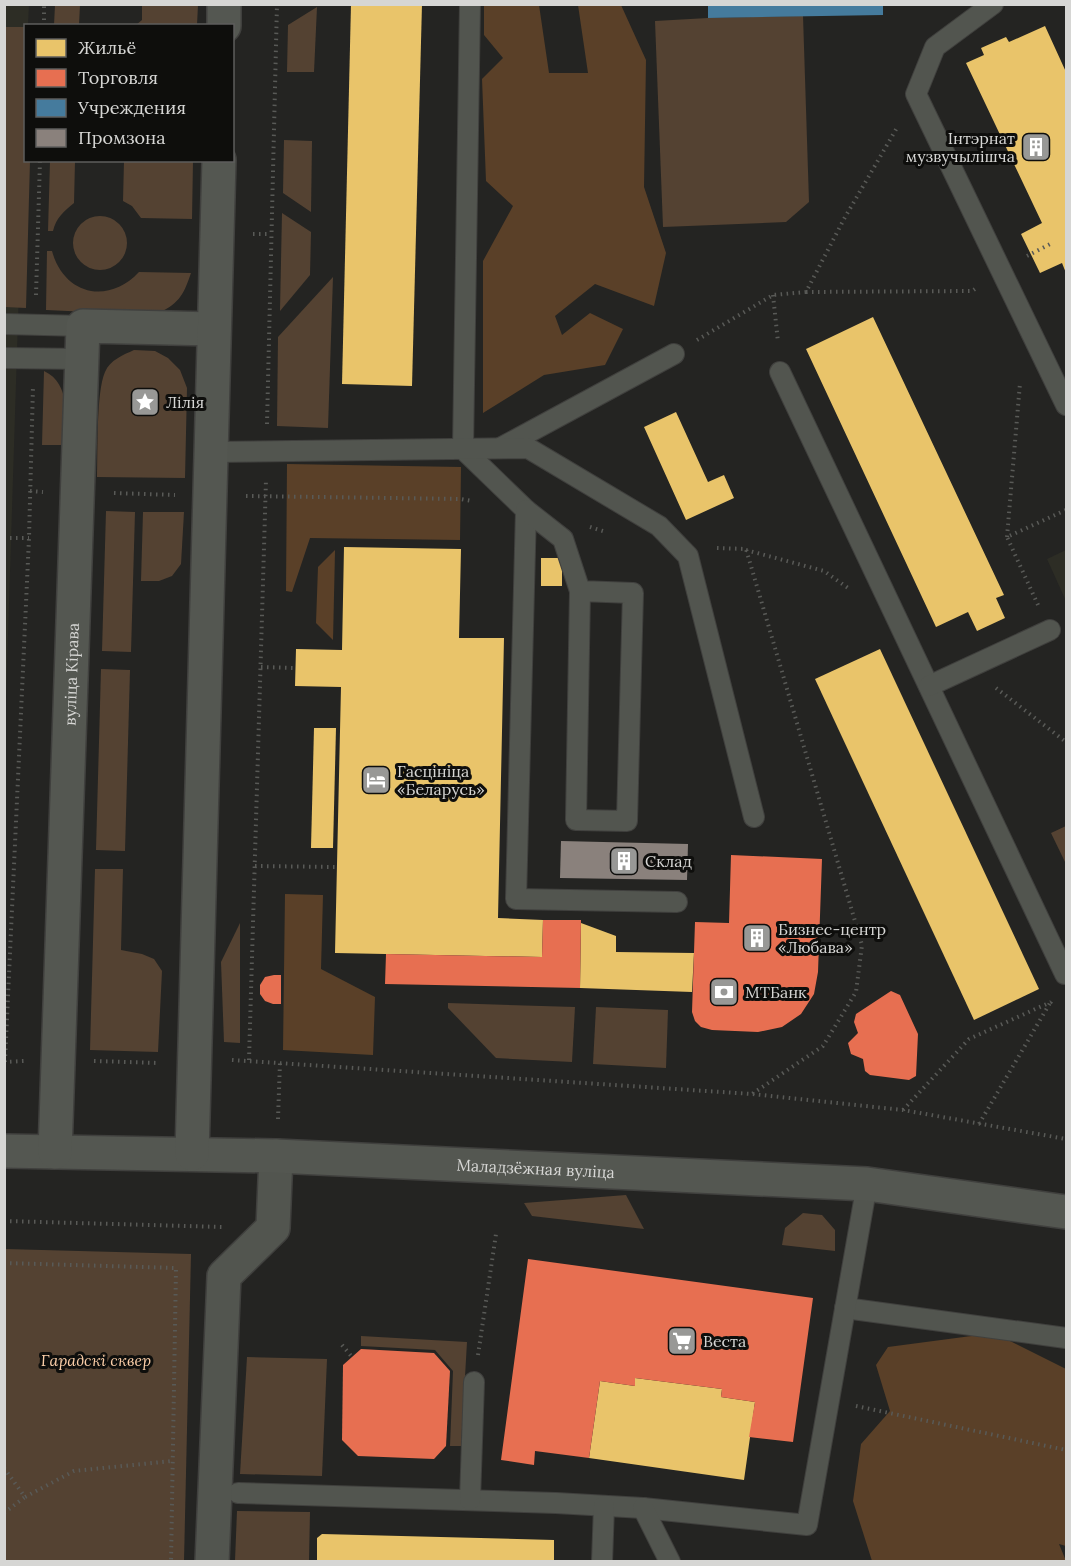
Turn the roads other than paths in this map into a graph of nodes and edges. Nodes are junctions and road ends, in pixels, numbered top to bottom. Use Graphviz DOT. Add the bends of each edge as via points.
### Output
graph roads {
  1 [pos="224,4"];
  2 [pos="470,4"];
  3 [pos="993,4"];
  4 [pos="224,24"];
  5 [pos="219,162"];
  6 [pos="4,324"];
  7 [pos="83,326"];
  8 [pos="214,329"];
  9 [pos="674,354"];
  10 [pos="4,358"];
  11 [pos="82,360"];
  12 [pos="780,372"];
  13 [pos="1066,405"];
  14 [pos="500,448"];
  15 [pos="463,449"];
  16 [pos="211,452"];
  17 [pos="526,510"];
  18 [pos="580,591"];
  19 [pos="1050,630"];
  20 [pos="929,686"];
  21 [pos="754,817"];
  22 [pos="677,902"];
  23 [pos="1066,974"];
  24 [pos="4,1151"];
  25 [pos="54,1152"];
  26 [pos="192,1154"];
  27 [pos="276,1156"];
  28 [pos="867,1184"];
  29 [pos="1066,1212"];
  30 [pos="845,1308"];
  31 [pos="1066,1338"];
  32 [pos="474,1382"];
  33 [pos="238,1493"];
  34 [pos="470,1500"];
  35 [pos="604,1506"];
  36 [pos="643,1508"];
  37 [pos="212,1562"];
  38 [pos="602,1562"];
  39 [pos="670,1562"];
  1 -- 4 [label="street"];
  2 -- 15 [label="lane"];
  3 -- 13 [label="lane" via="935,47 916,94"];
  5 -- 8 [label="street"];
  6 -- 7 [label="lane" via="35,317"];
  7 -- 8 [label="street"];
  7 -- 11 [label="street, вуліца Кірава"];
  8 -- 16 [label="street"];
  9 -- 14 [label="lane"];
  10 -- 11 [label="lane"];
  11 -- 25 [label="street, вуліца Кірава"];
  12 -- 20 [label="lane"];
  14 -- 15 [label="lane"];
  14 -- 21 [label="lane" via="528,448 659,526 688,556"];
  15 -- 16 [label="lane"];
  15 -- 17 [label="lane"];
  16 -- 26 [label="street"];
  17 -- 18 [label="lane" via="563,539"];
  17 -- 22 [label="lane" via="516,899"];
  18 -- 18 [label="lane" via="576,820 627,821 633,593"];
  19 -- 20 [label="lane"];
  20 -- 23 [label="lane"];
  24 -- 25 [label="street, Маладзёжная вуліца"];
  25 -- 26 [label="street, Маладзёжная вуліца"];
  26 -- 27 [label="street, Маладзёжная вуліца"];
  27 -- 28 [label="street, Маладзёжная вуліца"];
  27 -- 37 [label="street" via="273,1228 224,1276"];
  28 -- 29 [label="street, Маладзёжная вуліца"];
  28 -- 30 [label="lane"];
  30 -- 31 [label="lane"];
  30 -- 36 [label="lane" via="807,1525"];
  32 -- 34 [label="lane"];
  33 -- 34 [label="lane"];
  34 -- 35 [label="lane"];
  35 -- 36 [label="lane"];
  35 -- 38 [label="lane"];
  36 -- 39 [label="lane"];
}
